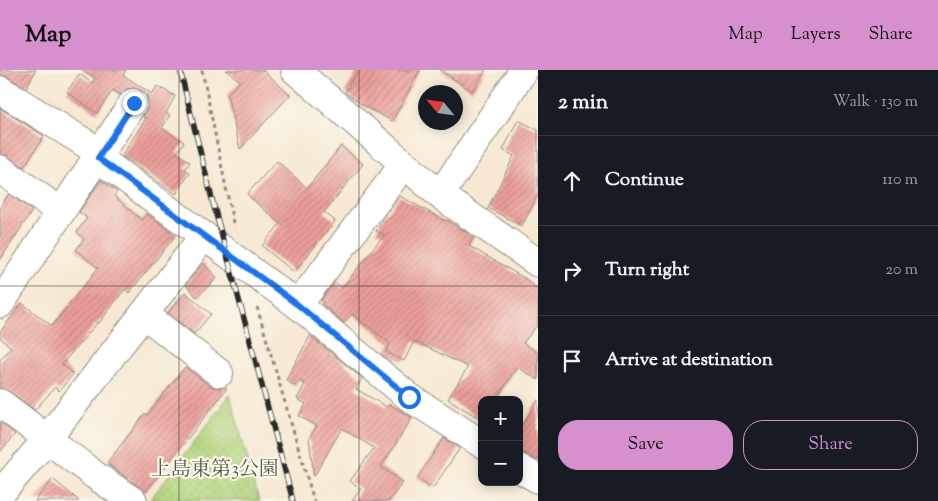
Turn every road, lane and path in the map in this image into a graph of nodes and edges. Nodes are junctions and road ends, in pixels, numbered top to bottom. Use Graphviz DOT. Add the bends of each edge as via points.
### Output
graph roads {
  1 [pos="202,70"];
  2 [pos="295,70"];
  3 [pos="524,70"];
  4 [pos="0,90"];
  5 [pos="134,103"];
  6 [pos="100,155"];
  7 [pos="404,164"];
  8 [pos="0,169"];
  9 [pos="440,195"];
  10 [pos="61,212"];
  11 [pos="204,236"];
  12 [pos="241,262"];
  13 [pos="538,263"];
  14 [pos="0,304"];
  15 [pos="256,304"];
  16 [pos="298,305"];
  17 [pos="144,314"];
  18 [pos="219,373"];
  19 [pos="0,403"];
  20 [pos="47,439"];
  21 [pos="478,441"];
  22 [pos="523,470"];
  23 [pos="538,479"];
  24 [pos="0,494"];
  25 [pos="133,501"];
  26 [pos="314,501"];
  1 -- 12 [label="path"];
  2 -- 7 [label="street"];
  3 -- 9 [label="street"];
  4 -- 6 [label="street"];
  5 -- 6 [label="street"];
  6 -- 10 [label="street"];
  6 -- 11 [label="street"];
  7 -- 9 [label="street"];
  7 -- 16 [label="street"];
  8 -- 10 [label="street"];
  9 -- 13 [label="street"];
  10 -- 14 [label="street"];
  11 -- 12 [label="street"];
  11 -- 17 [label="street"];
  12 -- 16 [label="street"];
  15 -- 26 [label="path"];
  16 -- 21 [label="street" via="409,397"];
  17 -- 18 [label="street"];
  17 -- 20 [label="street"];
  19 -- 20 [label="street"];
  20 -- 24 [label="street"];
  20 -- 25 [label="street"];
  22 -- 23 [label="street"];
}
